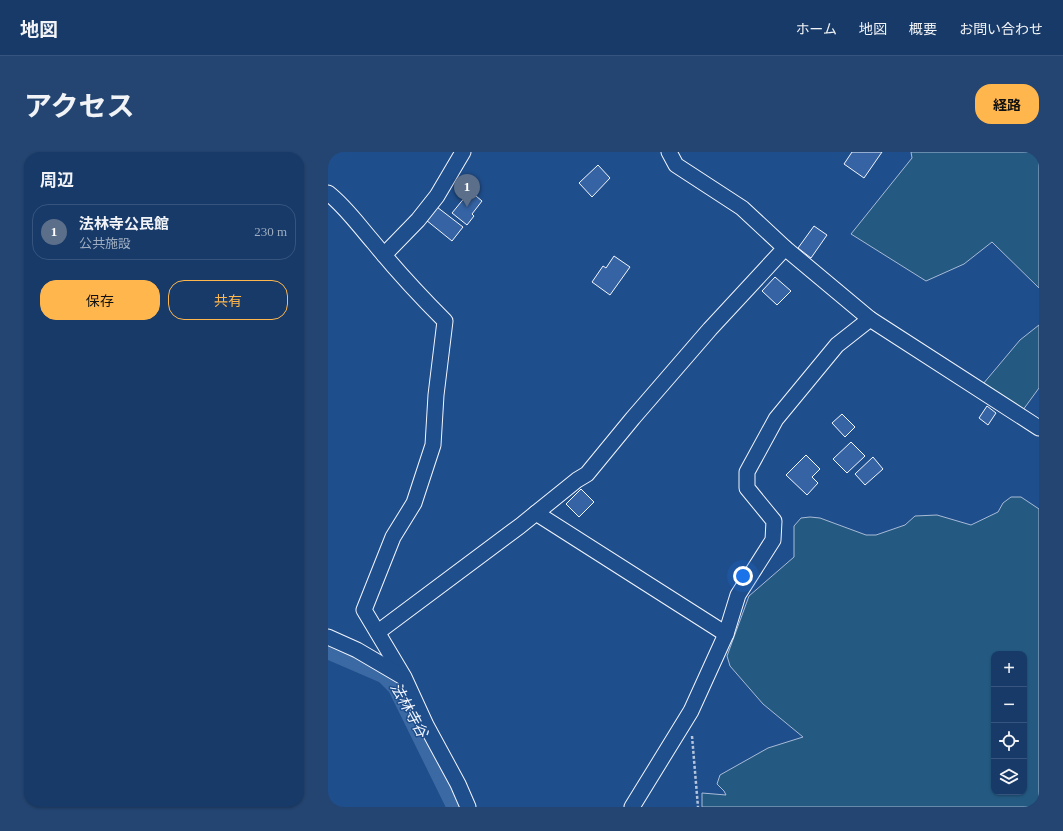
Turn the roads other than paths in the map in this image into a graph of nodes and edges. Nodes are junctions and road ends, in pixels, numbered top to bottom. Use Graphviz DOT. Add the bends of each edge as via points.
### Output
graph roads {
  1 [pos="463,152"];
  2 [pos="669,152"];
  3 [pos="328,193"];
  4 [pos="785,248"];
  5 [pos="384,255"];
  6 [pos="870,319"];
  7 [pos="1039,428"];
  8 [pos="536,513"];
  9 [pos="378,632"];
  10 [pos="726,634"];
  11 [pos="328,637"];
  12 [pos="404,677"];
  13 [pos="468,807"];
  14 [pos="632,807"];
  1 -- 5 [label="street" via="437,196"];
  2 -- 4 [label="street" via="676,165 742,208"];
  3 -- 5 [label="street" via="347,209"];
  4 -- 6 [label="street"];
  4 -- 8 [label="street" via="710,329 587,474"];
  5 -- 9 [label="street" via="444,321 433,445 414,503 393,537 364,610"];
  6 -- 7 [label="street"];
  6 -- 10 [label="street" via="837,345 776,419 747,472 747,488 774,521 773,540 738,595"];
  8 -- 9 [label="street"];
  8 -- 10 [label="street"];
  9 -- 12 [label="street"];
  10 -- 14 [label="street" via="691,711"];
  11 -- 12 [label="street" via="357,650"];
  12 -- 13 [label="street"];
}
